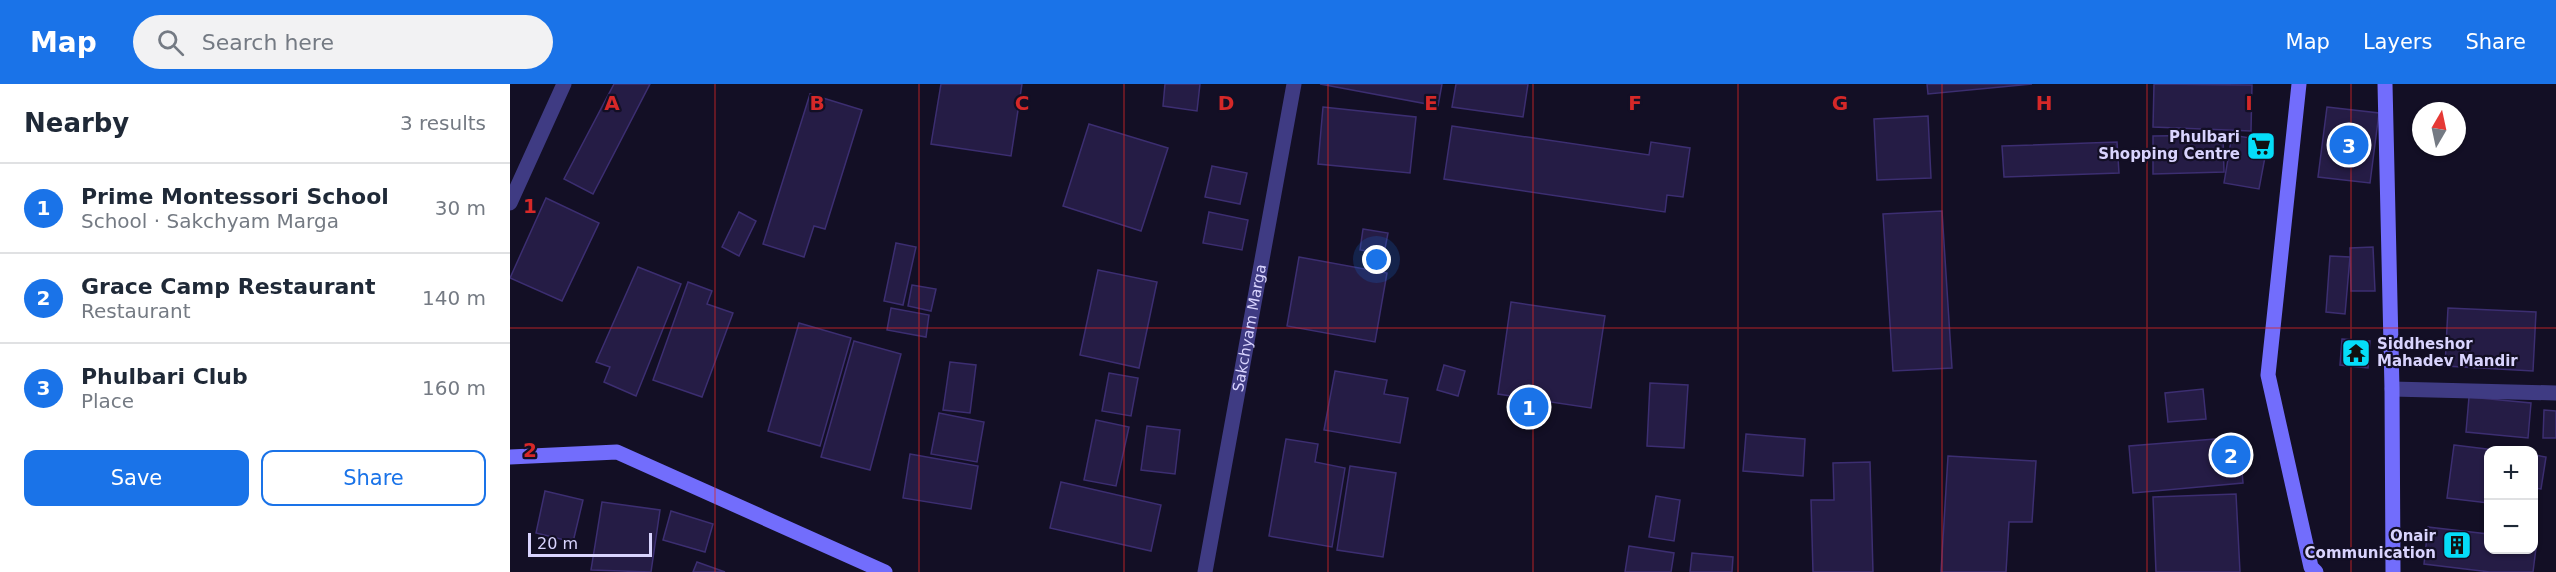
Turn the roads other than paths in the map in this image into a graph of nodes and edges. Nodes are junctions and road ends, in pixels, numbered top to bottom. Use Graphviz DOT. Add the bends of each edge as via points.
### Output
graph roads {
  1 [pos="564,84"];
  2 [pos="1294,84"];
  3 [pos="2299,84"];
  4 [pos="2385,84"];
  5 [pos="510,203"];
  6 [pos="2392,389"];
  7 [pos="2556,393"];
  8 [pos="510,457"];
  9 [pos="885,572"];
  10 [pos="1204,572"];
  11 [pos="2316,572"];
  12 [pos="2393,572"];
  1 -- 5 [label="street"];
  2 -- 10 [label="street, Sakchyam Marga"];
  3 -- 11 [label="main road" via="2268,375 2311,567"];
  4 -- 6 [label="main road"];
  6 -- 7 [label="street"];
  6 -- 12 [label="main road"];
  8 -- 9 [label="main road" via="617,452"];
}
